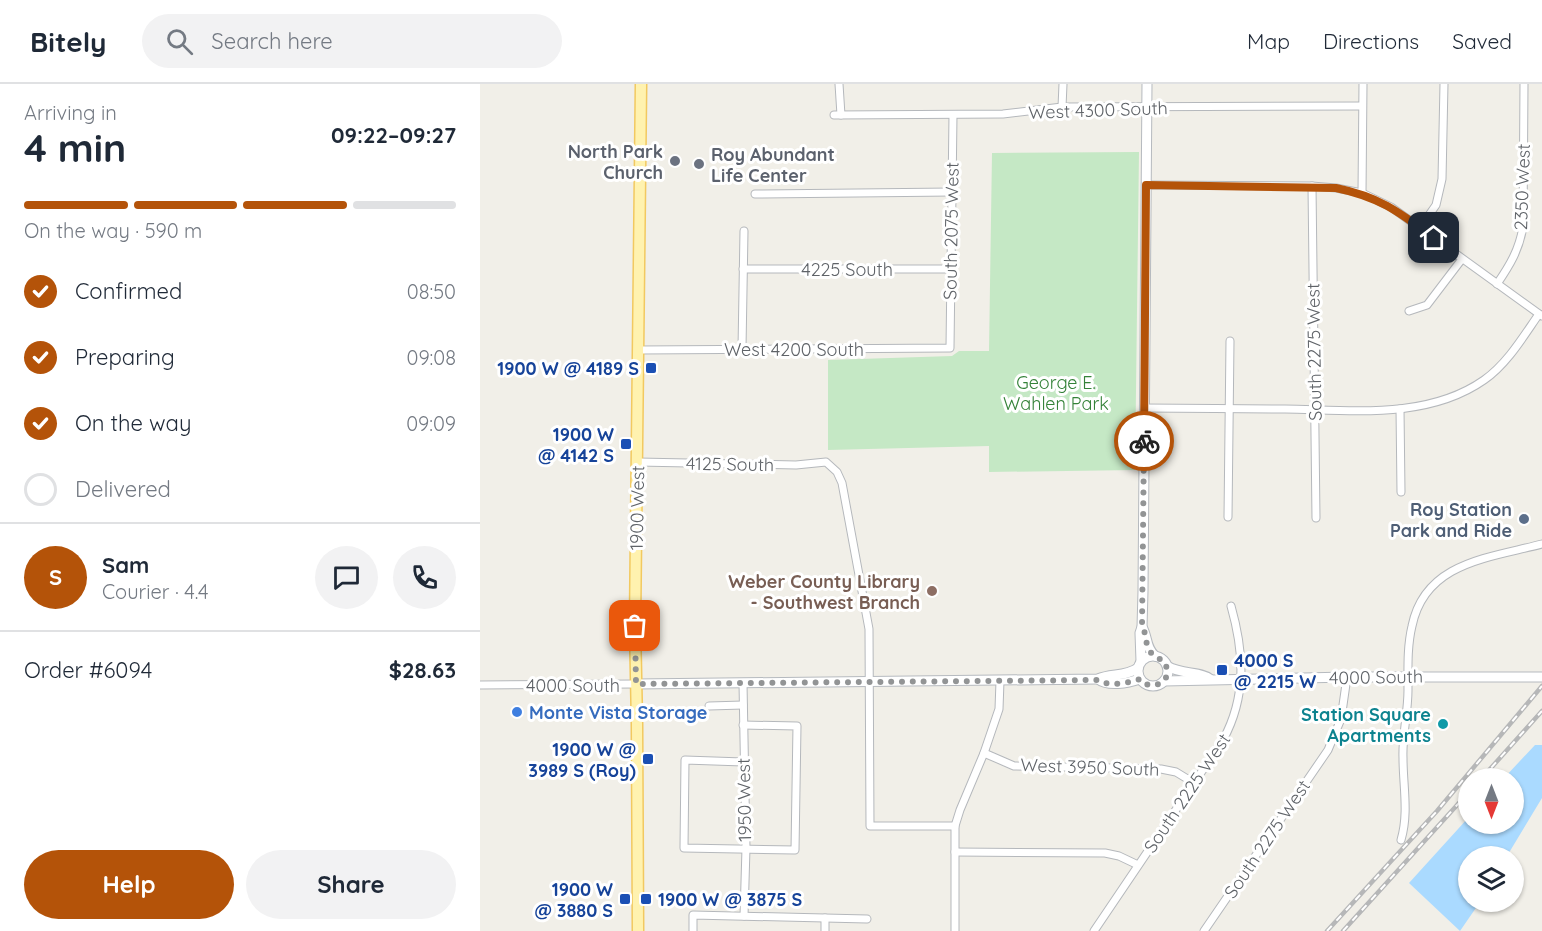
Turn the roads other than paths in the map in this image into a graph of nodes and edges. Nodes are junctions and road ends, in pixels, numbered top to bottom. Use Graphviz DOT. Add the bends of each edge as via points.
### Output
graph roads {
  1 [pos="641,84"];
  2 [pos="839,84"];
  3 [pos="1063,84"];
  4 [pos="1147,84"];
  5 [pos="1363,84"];
  6 [pos="1444,84"];
  7 [pos="1524,84"];
  8 [pos="1362,106"];
  9 [pos="1062,107"];
  10 [pos="1147,107"];
  11 [pos="952,115"];
  12 [pos="1146,185"];
  13 [pos="1312,186"];
  14 [pos="952,192"];
  15 [pos="1362,193"];
  16 [pos="755,194"];
  17 [pos="1420,228"];
  18 [pos="744,231"];
  19 [pos="1462,259"];
  20 [pos="743,269"];
  21 [pos="951,269"];
  22 [pos="1497,284"];
  23 [pos="1409,311"];
  24 [pos="1541,315"];
  25 [pos="1230,341"];
  26 [pos="950,348"];
  27 [pos="742,349"];
  28 [pos="639,350"];
  29 [pos="1144,408"];
  30 [pos="1229,409"];
  31 [pos="1400,409"];
  32 [pos="1315,410"];
  33 [pos="638,462"];
  34 [pos="1401,492"];
  35 [pos="1228,517"];
  36 [pos="1316,518"];
  37 [pos="1542,544"];
  38 [pos="1231,606"];
  39 [pos="1142,627"];
  40 [pos="1155,656"];
  41 [pos="1139,664"];
  42 [pos="1167,666"];
  43 [pos="1347,676"];
  44 [pos="1408,676"];
  45 [pos="1542,677"];
  46 [pos="1140,679"];
  47 [pos="1210,679"];
  48 [pos="1098,680"];
  49 [pos="999,681"];
  50 [pos="1164,681"];
  51 [pos="1242,681"];
  52 [pos="868,682"];
  53 [pos="743,683"];
  54 [pos="636,684"];
  55 [pos="480,685"];
  56 [pos="709,705"];
  57 [pos="743,705"];
  58 [pos="743,725"];
  59 [pos="984,753"];
  60 [pos="743,762"];
  61 [pos="1194,783"];
  62 [pos="955,826"];
  63 [pos="1401,840"];
  64 [pos="746,848"];
  65 [pos="955,852"];
  66 [pos="1138,865"];
  67 [pos="744,916"];
  68 [pos="825,918"];
  69 [pos="867,919"];
  70 [pos="638,931"];
  71 [pos="693,931"];
  72 [pos="825,931"];
  73 [pos="955,931"];
  74 [pos="1094,931"];
  75 [pos="1204,931"];
  1 -- 28 [label="main road, 1900 West"];
  2 -- 11 [label="street, West 4300 South" via="837,115"];
  3 -- 9 [label="street"];
  4 -- 10 [label="street"];
  5 -- 8 [label="street"];
  6 -- 17 [label="street" via="1442,179 1436,205"];
  7 -- 22 [label="street, 2350 West" via="1523,227 1514,258"];
  8 -- 10 [label="street, West 4300 South"];
  8 -- 15 [label="street"];
  9 -- 10 [label="street, West 4300 South"];
  9 -- 11 [label="street, West 4300 South"];
  10 -- 12 [label="street"];
  11 -- 14 [label="street, South 2075 West"];
  12 -- 13 [label="street"];
  12 -- 29 [label="street"];
  13 -- 15 [label="street"];
  13 -- 32 [label="street, South 2275 West"];
  14 -- 16 [label="street"];
  14 -- 21 [label="street, South 2075 West"];
  15 -- 17 [label="street"];
  17 -- 19 [label="street"];
  18 -- 20 [label="street"];
  19 -- 22 [label="street"];
  19 -- 23 [label="street" via="1427,305"];
  20 -- 21 [label="street, 4225 South"];
  20 -- 27 [label="street"];
  21 -- 26 [label="street, South 2075 West"];
  22 -- 24 [label="street"];
  24 -- 31 [label="street" via="1485,379 1461,394"];
  25 -- 30 [label="street"];
  26 -- 27 [label="street, West 4200 South"];
  27 -- 28 [label="street, West 4200 South"];
  28 -- 33 [label="main road, 1900 West"];
  29 -- 30 [label="street"];
  29 -- 39 [label="street"];
  30 -- 32 [label="street"];
  30 -- 35 [label="street"];
  31 -- 32 [label="street"];
  31 -- 34 [label="street"];
  32 -- 36 [label="street, South 2275 West"];
  33 -- 52 [label="street, 4125 South" via="826,462 832,466 842,483 869,629"];
  33 -- 54 [label="main road, 1900 West"];
  37 -- 44 [label="street" via="1462,566 1435,582 1417,608 1409,644"];
  38 -- 51 [label="street, South 2225 West" via="1238,632"];
  39 -- 40 [label="street" via="1148,648"];
  39 -- 41 [label="street"];
  40 -- 41 [label="street" via="1146,657"];
  40 -- 42 [label="street"];
  41 -- 46 [label="street"];
  41 -- 48 [label="street, 4000 South" via="1125,674"];
  42 -- 47 [label="street, 4000 South"];
  42 -- 50 [label="street"];
  43 -- 44 [label="street, 4000 South"];
  43 -- 51 [label="street, 4000 South"];
  43 -- 75 [label="street, South 2275 West" via="1341,719 1328,750"];
  44 -- 45 [label="street, 4000 South"];
  44 -- 63 [label="street" via="1403,755 1406,823"];
  46 -- 48 [label="street, 4000 South" via="1103,683"];
  46 -- 50 [label="street" via="1149,686"];
  47 -- 50 [label="street, 4000 South"];
  47 -- 51 [label="street, 4000 South"];
  48 -- 49 [label="street, 4000 South"];
  49 -- 52 [label="street, 4000 South"];
  49 -- 59 [label="street" via="999,709"];
  51 -- 61 [label="street, South 2225 West" via="1231,726"];
  52 -- 53 [label="street, 4000 South"];
  52 -- 62 [label="street" via="870,826"];
  53 -- 54 [label="street, 4000 South"];
  53 -- 57 [label="street, 1950 West"];
  54 -- 55 [label="street, 4000 South"];
  54 -- 70 [label="main road, 1900 West"];
  56 -- 57 [label="street"];
  57 -- 58 [label="street, 1950 West"];
  58 -- 60 [label="street, 1950 West"];
  58 -- 64 [label="street" via="797,726 795,850"];
  59 -- 61 [label="street, West 3950 South" via="1014,766 1161,768"];
  59 -- 62 [label="street"];
  60 -- 64 [label="street, 1950 West"];
  60 -- 64 [label="street" via="685,760 684,848"];
  61 -- 66 [label="street, South 2225 West"];
  62 -- 65 [label="street"];
  64 -- 67 [label="street, 1950 West"];
  65 -- 66 [label="street" via="1105,853"];
  65 -- 73 [label="street"];
  66 -- 74 [label="street, South 2225 West"];
  67 -- 68 [label="street"];
  67 -- 71 [label="street" via="693,915"];
  68 -- 69 [label="street"];
  68 -- 72 [label="street"];
}
